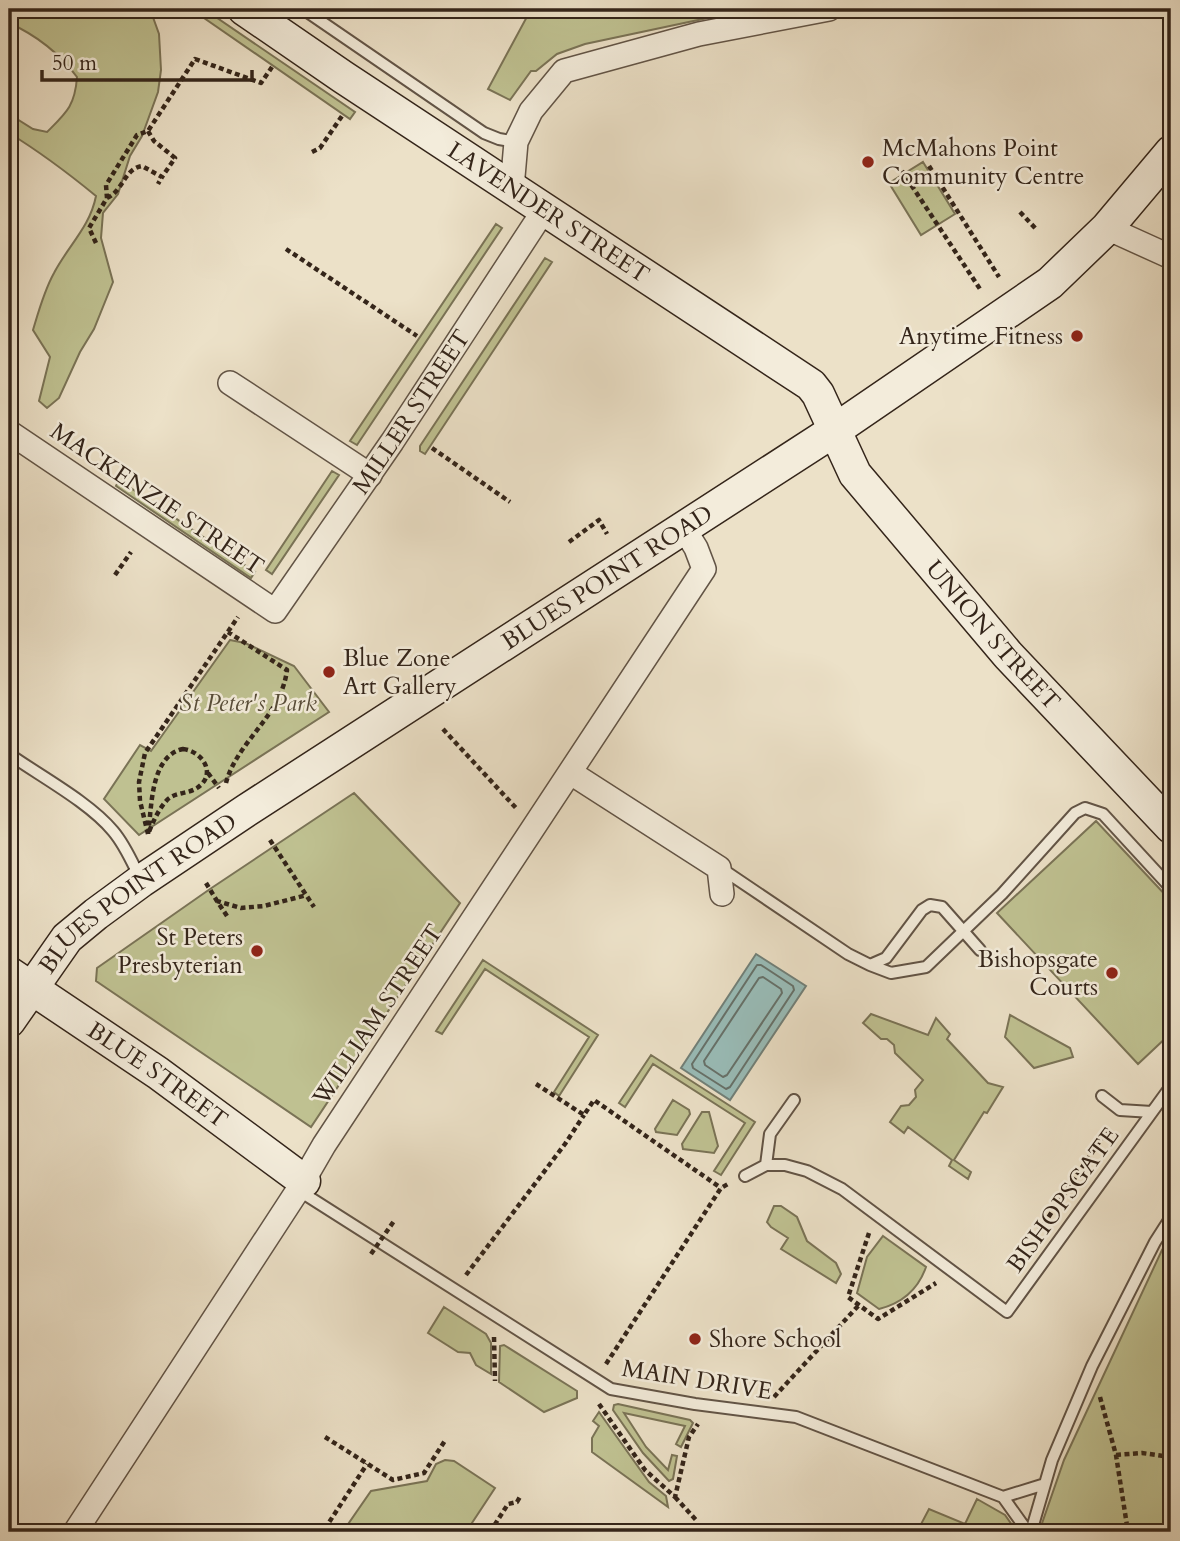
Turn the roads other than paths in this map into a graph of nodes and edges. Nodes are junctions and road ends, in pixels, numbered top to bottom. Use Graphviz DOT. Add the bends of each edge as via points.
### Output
graph roads {
  1 [pos="244,9"];
  2 [pos="303,9"];
  3 [pos="829,9"];
  4 [pos="516,142"];
  5 [pos="1171,152"];
  6 [pos="512,188"];
  7 [pos="544,210"];
  8 [pos="1107,228"];
  9 [pos="1171,257"];
  10 [pos="230,383"];
  11 [pos="835,430"];
  12 [pos="9,432"];
  13 [pos="370,475"];
  14 [pos="683,527"];
  15 [pos="275,611"];
  16 [pos="9,754"];
  17 [pos="571,773"];
  18 [pos="1171,827"];
  19 [pos="719,868"];
  20 [pos="141,881"];
  21 [pos="1171,888"];
  22 [pos="722,894"];
  23 [pos="964,932"];
  24 [pos="980,950"];
  25 [pos="870,965"];
  26 [pos="20,980"];
  27 [pos="9,1021"];
  28 [pos="1171,1086"];
  29 [pos="1102,1096"];
  30 [pos="794,1100"];
  31 [pos="1152,1112"];
  32 [pos="766,1165"];
  33 [pos="745,1176"];
  34 [pos="301,1186"];
  35 [pos="1171,1217"];
  36 [pos="1045,1485"];
  37 [pos="1003,1497"];
  38 [pos="75,1532"];
  39 [pos="1030,1532"];
  1 -- 6 [label="street, LAVENDER STREET"];
  2 -- 4 [label="lane" via="484,133"];
  3 -- 4 [label="street" via="699,34 564,71 531,111"];
  4 -- 6 [label="street"];
  5 -- 8 [label="street, BLUES POINT ROAD"];
  6 -- 7 [label="street, LAVENDER STREET"];
  7 -- 11 [label="street, LAVENDER STREET" via="811,385"];
  7 -- 13 [label="street, MILLER STREET"];
  8 -- 9 [label="street"];
  8 -- 11 [label="street, BLUES POINT ROAD" via="1050,283"];
  10 -- 13 [label="street"];
  11 -- 14 [label="street, BLUES POINT ROAD"];
  11 -- 18 [label="street, UNION STREET" via="855,474 933,568 1008,655"];
  12 -- 15 [label="street, MACKENZIE STREET"];
  13 -- 15 [label="street, MILLER STREET"];
  14 -- 17 [label="street, WILLIAM STREET" via="704,569"];
  14 -- 20 [label="street, BLUES POINT ROAD"];
  16 -- 20 [label="lane" via="107,824"];
  17 -- 19 [label="street"];
  17 -- 34 [label="street, WILLIAM STREET"];
  19 -- 22 [label="street"];
  19 -- 25 [label="lane"];
  20 -- 26 [label="street, BLUES POINT ROAD"];
  21 -- 23 [label="lane" via="1103,814 1085,808 1075,813"];
  23 -- 24 [label="lane"];
  23 -- 25 [label="lane" via="926,967 891,972"];
  23 -- 25 [label="lane" via="942,907 930,905 922,909 886,958"];
  26 -- 27 [label="street"];
  26 -- 34 [label="street, BLUE STREET" via="158,1073"];
  28 -- 31 [label="lane, BISHOPSGATE"];
  29 -- 31 [label="lane" via="1120,1110"];
  30 -- 32 [label="lane" via="770,1135"];
  31 -- 32 [label="lane, BISHOPSGATE" via="1007,1312 842,1189 807,1171"];
  32 -- 33 [label="lane"];
  34 -- 37 [label="lane, MAIN DRIVE" via="611,1390 796,1417"];
  34 -- 38 [label="street, WILLIAM STREET"];
  35 -- 36 [label="lane" via="1092,1366"];
  36 -- 37 [label="lane"];
  36 -- 39 [label="lane"];
  37 -- 39 [label="lane"];
}
